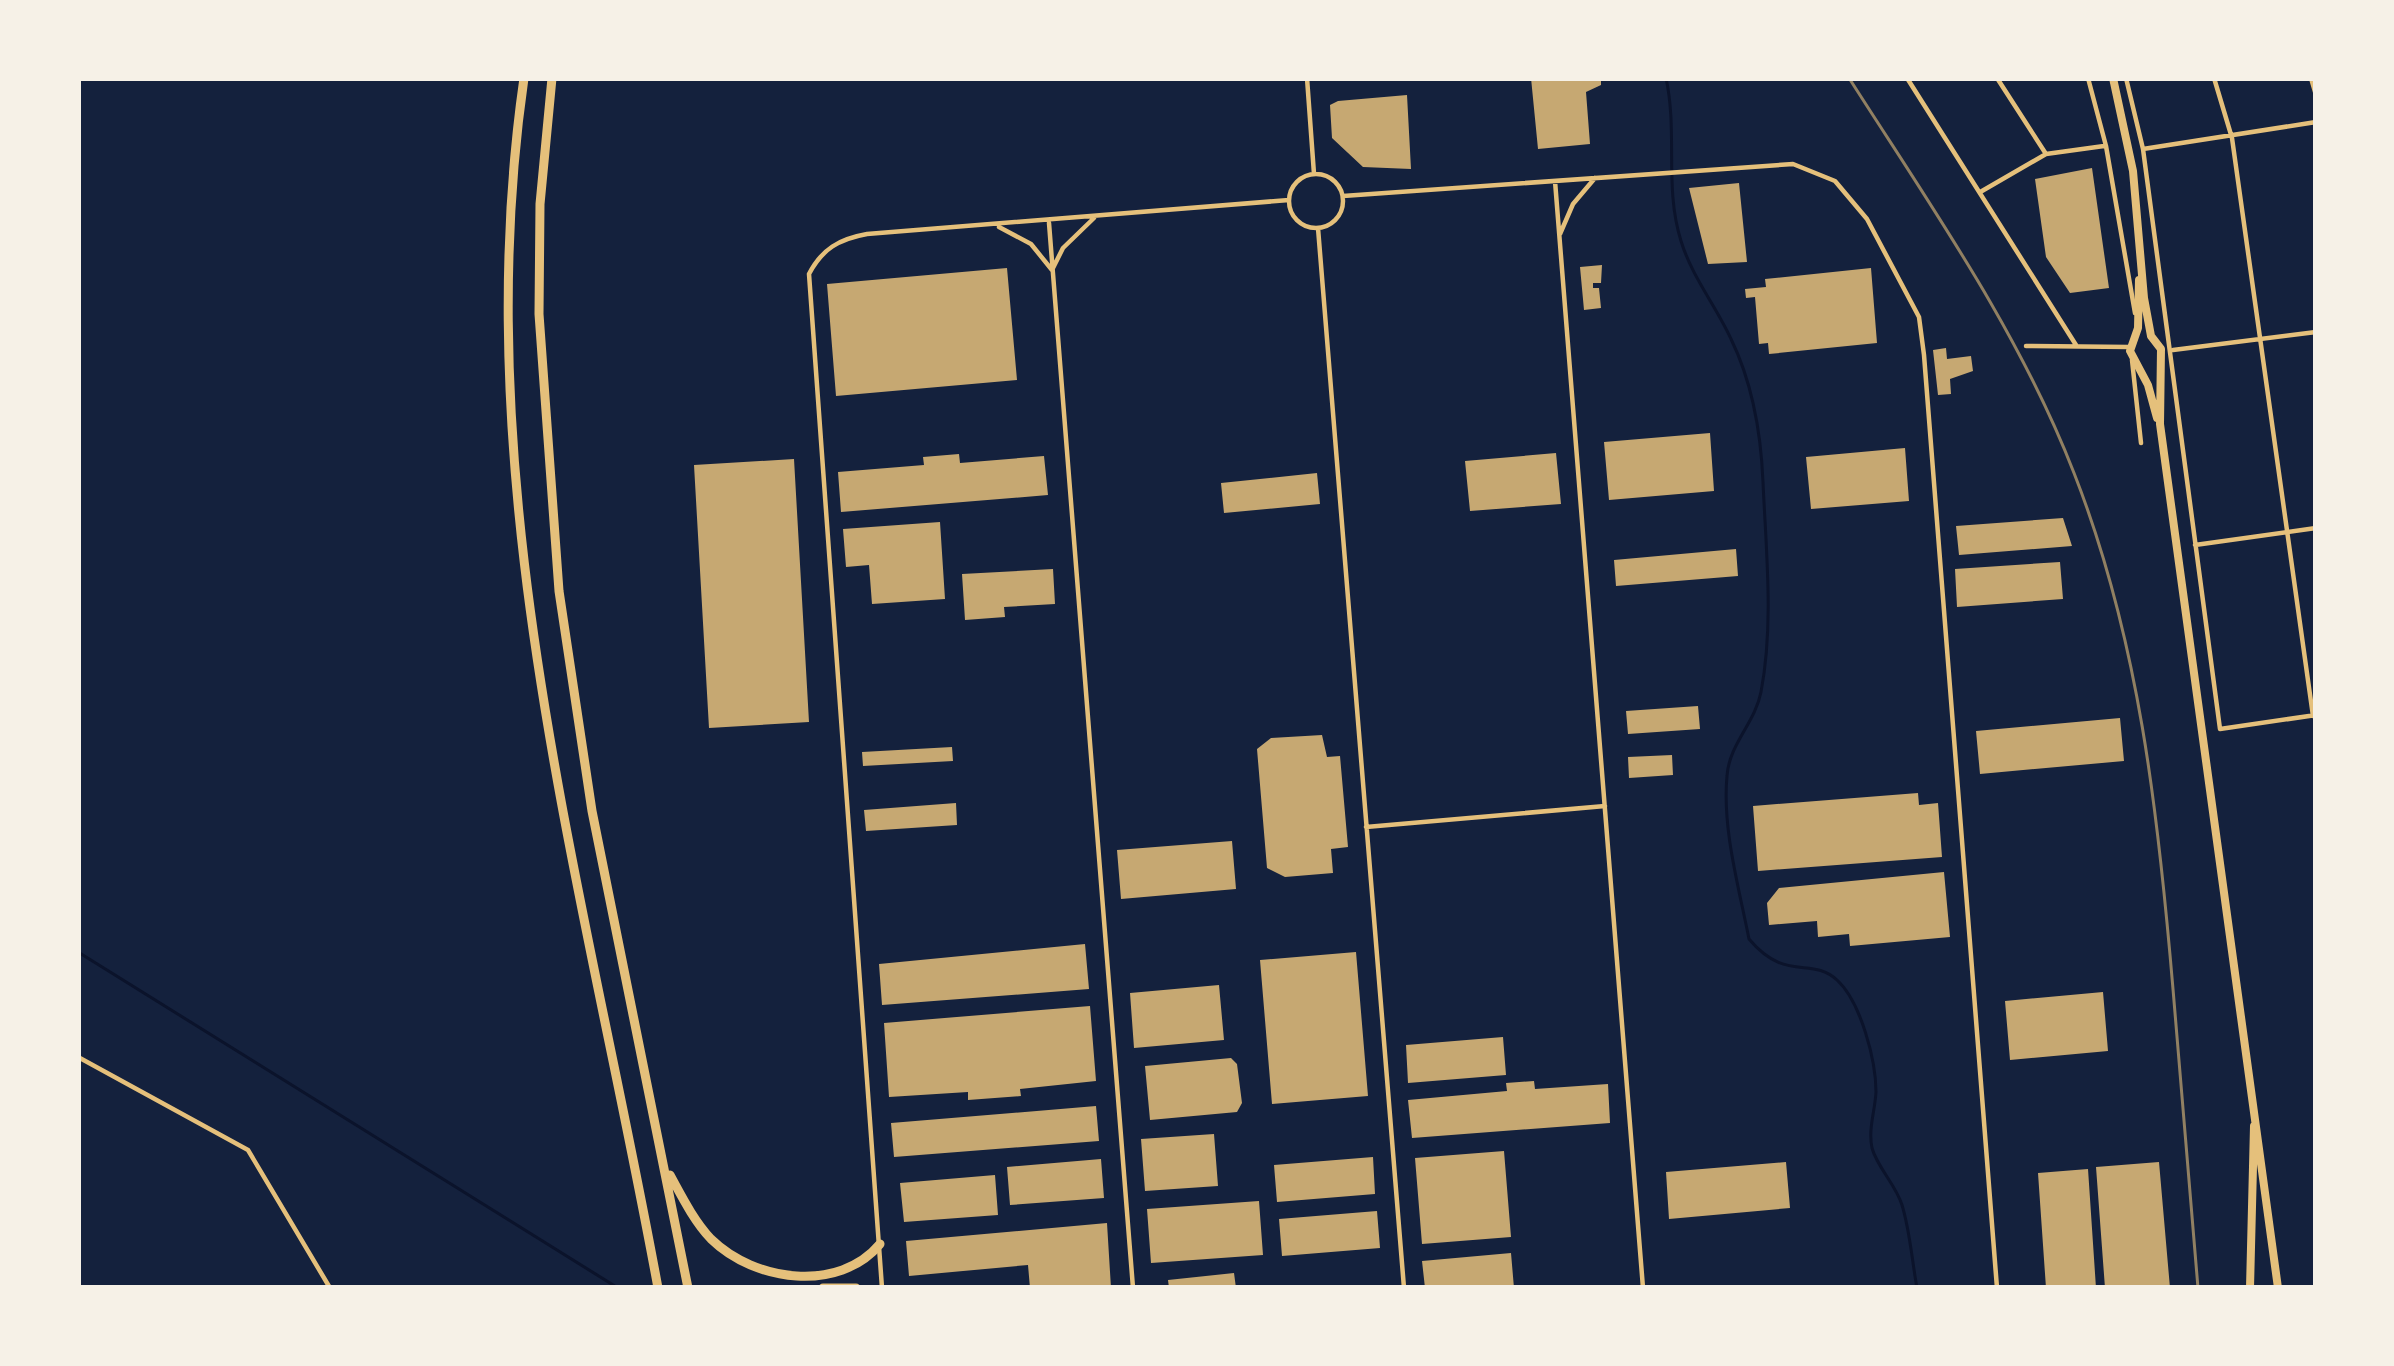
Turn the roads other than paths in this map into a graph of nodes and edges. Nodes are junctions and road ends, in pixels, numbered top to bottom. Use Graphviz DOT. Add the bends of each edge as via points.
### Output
graph roads {
  1 [pos="524,78"];
  2 [pos="552,78"];
  3 [pos="1307,78"];
  4 [pos="1907,78"];
  5 [pos="1997,78"];
  6 [pos="2088,78"];
  7 [pos="2113,78"];
  8 [pos="2126,78"];
  9 [pos="2214,78"];
  10 [pos="2311,78"];
  11 [pos="2316,95"];
  12 [pos="2316,122"];
  13 [pos="2232,138"];
  14 [pos="2106,146"];
  15 [pos="2143,149"];
  16 [pos="2046,154"];
  17 [pos="1314,174"];
  18 [pos="1595,178"];
  19 [pos="1555,180"];
  20 [pos="1982,191"];
  21 [pos="1343,196"];
  22 [pos="1289,200"];
  23 [pos="1096,217"];
  24 [pos="1049,220"];
  25 [pos="994,224"];
  26 [pos="1318,228"];
  27 [pos="1559,235"];
  28 [pos="2142,255"];
  29 [pos="1052,270"];
  30 [pos="2137,332"];
  31 [pos="2316,332"];
  32 [pos="2151,336"];
  33 [pos="2260,340"];
  34 [pos="2076,345"];
  35 [pos="2026,346"];
  36 [pos="2129,347"];
  37 [pos="2171,351"];
  38 [pos="2158,358"];
  39 [pos="2135,361"];
  40 [pos="2160,424"];
  41 [pos="2141,443"];
  42 [pos="2316,528"];
  43 [pos="2287,533"];
  44 [pos="2195,545"];
  45 [pos="2314,716"];
  46 [pos="1607,806"];
  47 [pos="1366,826"];
  48 [pos="78,1057"];
  49 [pos="2255,1119"];
  50 [pos="665,1165"];
  51 [pos="880,1244"];
  52 [pos="330,1288"];
  53 [pos="658,1288"];
  54 [pos="688,1288"];
  55 [pos="823,1288"];
  56 [pos="856,1288"];
  57 [pos="882,1288"];
  58 [pos="1132,1288"];
  59 [pos="1404,1288"];
  60 [pos="1643,1288"];
  61 [pos="1997,1288"];
  62 [pos="2250,1288"];
  63 [pos="2278,1288"];
  1 -- 53 [label="highway" via="507,331 522,552"];
  2 -- 50 [label="highway" via="539,314 559,591 592,811"];
  3 -- 17 [label="street"];
  4 -- 20 [label="street"];
  5 -- 16 [label="street"];
  6 -- 14 [label="street"];
  7 -- 28 [label="main road"];
  8 -- 15 [label="street"];
  9 -- 13 [label="street"];
  10 -- 11 [label="street"];
  12 -- 13 [label="street"];
  13 -- 15 [label="street"];
  13 -- 33 [label="street"];
  14 -- 16 [label="street"];
  14 -- 30 [label="street"];
  15 -- 37 [label="street"];
  16 -- 20 [label="street"];
  17 -- 21 [label="street" via="1336,182"];
  17 -- 22 [label="street" via="1299,179"];
  18 -- 19 [label="street"];
  18 -- 27 [label="street"];
  18 -- 61 [label="street" via="1793,164 1819,171 1853,198 1920,325"];
  19 -- 21 [label="street"];
  19 -- 27 [label="street"];
  20 -- 34 [label="street"];
  21 -- 26 [label="street" via="1340,214"];
  22 -- 23 [label="street"];
  22 -- 26 [label="street" via="1301,224"];
  23 -- 24 [label="street"];
  23 -- 29 [label="street"];
  24 -- 25 [label="street"];
  24 -- 29 [label="street"];
  25 -- 29 [label="street" via="1031,244"];
  25 -- 51 [label="street" via="845,238 808,274"];
  26 -- 47 [label="street"];
  27 -- 46 [label="street"];
  28 -- 30 [label="main road"];
  28 -- 32 [label="main road"];
  29 -- 58 [label="street"];
  30 -- 32 [label="main road"];
  30 -- 36 [label="main road"];
  31 -- 33 [label="street"];
  32 -- 38 [label="main road"];
  33 -- 37 [label="street"];
  33 -- 43 [label="street"];
  34 -- 35 [label="street"];
  34 -- 36 [label="street"];
  36 -- 39 [label="main road"];
  37 -- 44 [label="street"];
  38 -- 39 [label="main road"];
  38 -- 40 [label="main road"];
  39 -- 40 [label="main road"];
  39 -- 41 [label="street"];
  40 -- 49 [label="main road"];
  42 -- 43 [label="street"];
  43 -- 44 [label="street"];
  43 -- 45 [label="street"];
  44 -- 45 [label="street" via="2220,729"];
  46 -- 47 [label="street"];
  46 -- 60 [label="street"];
  47 -- 59 [label="street"];
  48 -- 52 [label="street" via="248,1150"];
  49 -- 62 [label="main road"];
  49 -- 63 [label="main road"];
  50 -- 51 [label="highway" via="709,1237 757,1268 840,1273"];
  50 -- 54 [label="highway"];
  51 -- 57 [label="street"];
  55 -- 56 [label="highway"];
}
